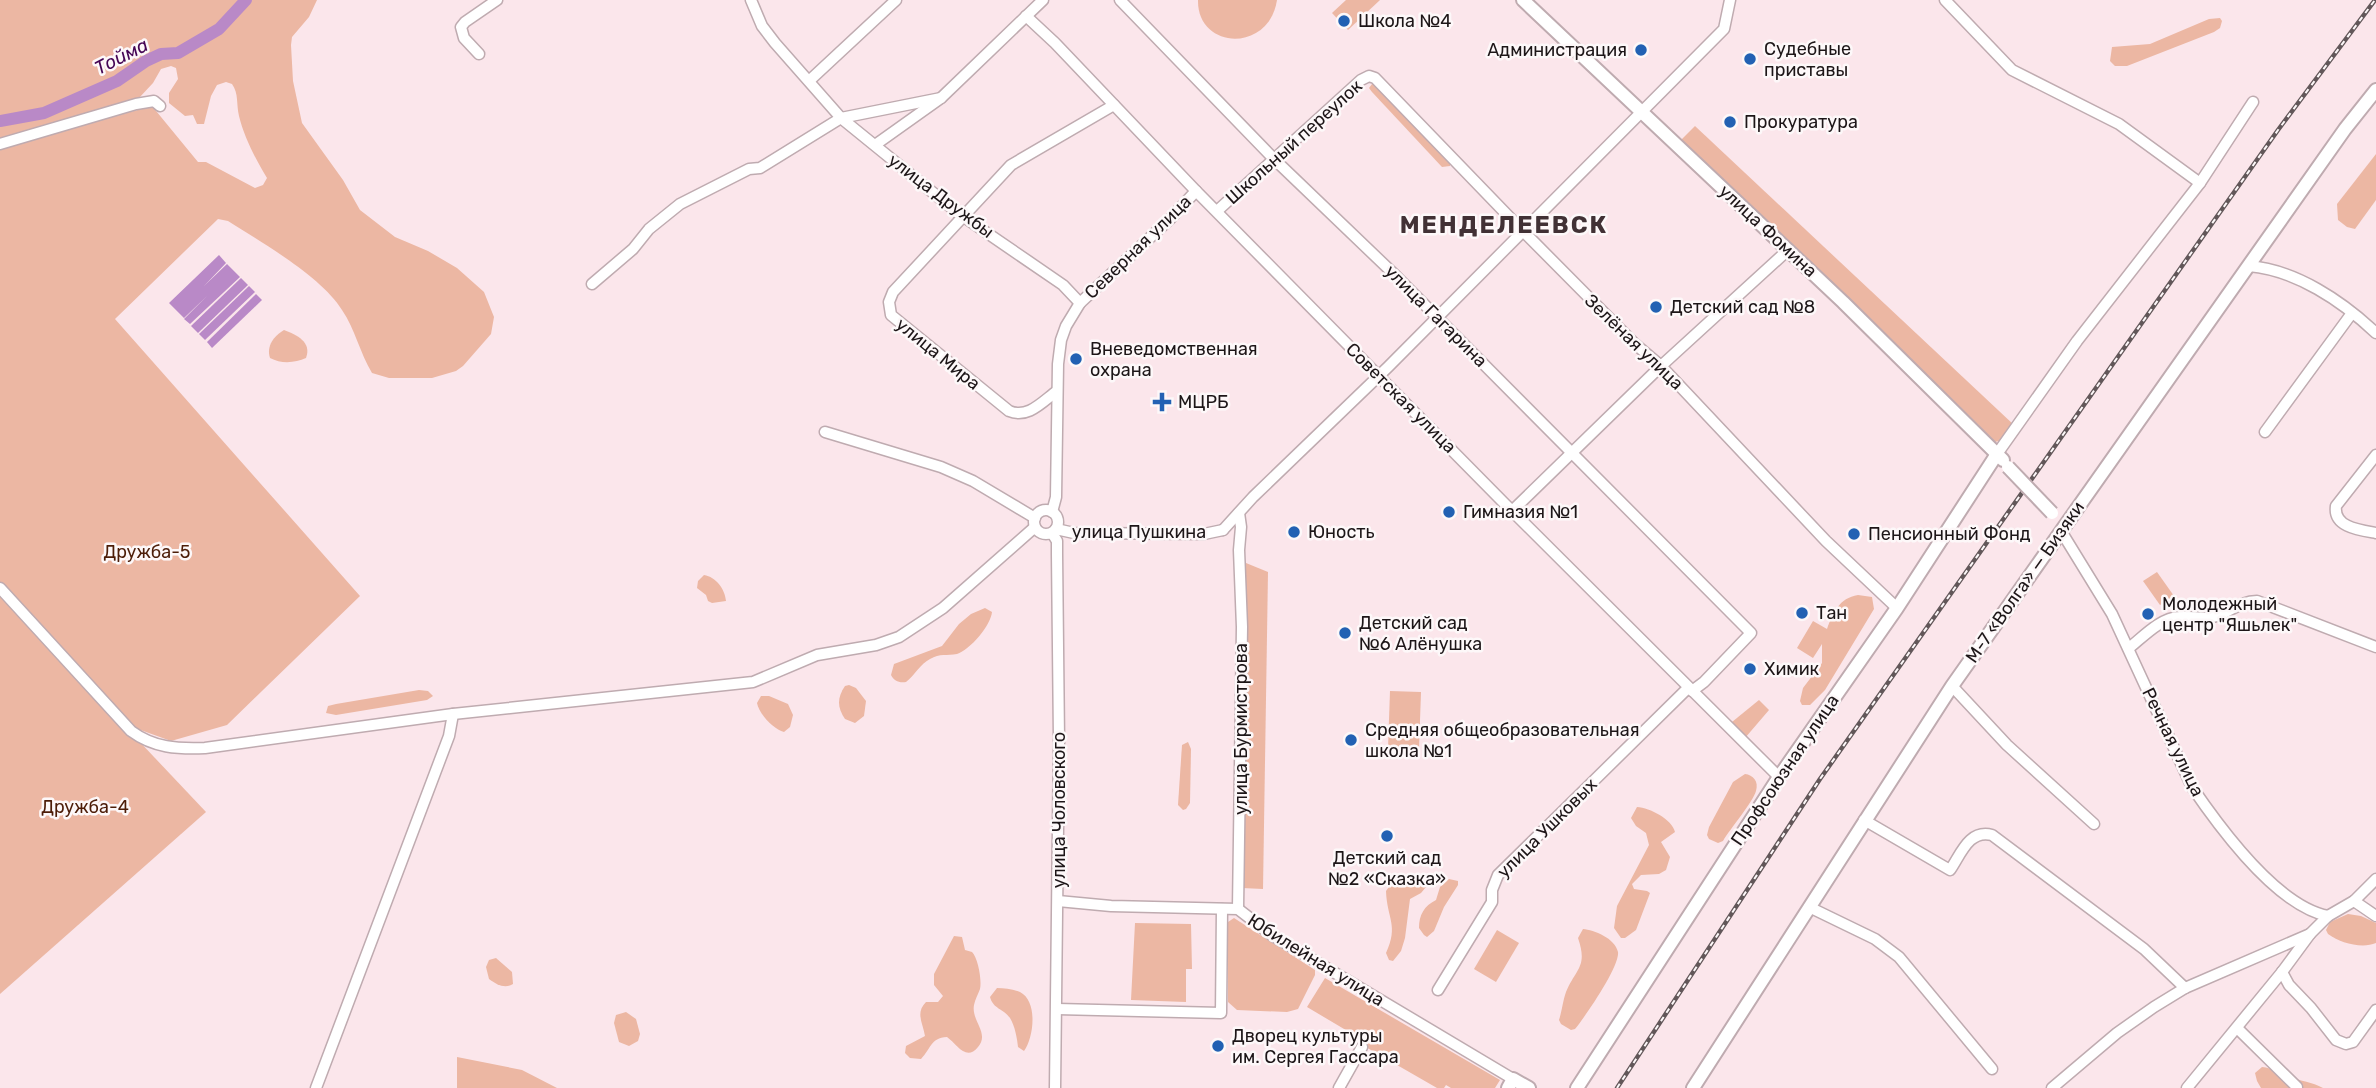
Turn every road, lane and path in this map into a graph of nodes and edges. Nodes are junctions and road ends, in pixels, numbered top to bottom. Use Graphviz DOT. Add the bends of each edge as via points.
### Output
graph roads {
  1 [pos="497,0"];
  2 [pos="896,0"];
  3 [pos="1043,0"];
  4 [pos="1120,0"];
  5 [pos="1523,0"];
  6 [pos="1730,0"];
  7 [pos="1945,0"];
  8 [pos="754,1"];
  9 [pos="1026,16"];
  10 [pos="479,54"];
  11 [pos="1372,77"];
  12 [pos="810,80"];
  13 [pos="2376,90"];
  14 [pos="941,98"];
  15 [pos="2253,102"];
  16 [pos="1114,105"];
  17 [pos="160,106"];
  18 [pos="1640,111"];
  19 [pos="841,118"];
  20 [pos="0,144"];
  21 [pos="875,145"];
  22 [pos="1273,158"];
  23 [pos="2200,183"];
  24 [pos="1196,191"];
  25 [pos="1217,211"];
  26 [pos="964,216"];
  27 [pos="1523,232"];
  28 [pos="1788,250"];
  29 [pos="2249,265"];
  30 [pos="592,284"];
  31 [pos="1080,303"];
  32 [pos="2352,313"];
  33 [pos="1437,317"];
  34 [pos="2376,333"];
  35 [pos="1661,366"];
  36 [pos="1378,376"];
  37 [pos="1057,391"];
  38 [pos="825,432"];
  39 [pos="2265,432"];
  40 [pos="1571,453"];
  41 [pos="1997,454"];
  42 [pos="2376,454"];
  43 [pos="1512,511"];
  44 [pos="1052,512"];
  45 [pos="1239,513"];
  46 [pos="1035,522"];
  47 [pos="1223,530"];
  48 [pos="1054,531"];
  49 [pos="2061,531"];
  50 [pos="2376,533"];
  51 [pos="1239,550"];
  52 [pos="0,588"];
  53 [pos="1897,608"];
  54 [pos="1751,633"];
  55 [pos="2376,647"];
  56 [pos="2129,648"];
  57 [pos="1952,686"];
  58 [pos="1690,690"];
  59 [pos="453,714"];
  60 [pos="1779,777"];
  61 [pos="1864,820"];
  62 [pos="2094,824"];
  63 [pos="2376,879"];
  64 [pos="1059,901"];
  65 [pos="2354,901"];
  66 [pos="1809,906"];
  67 [pos="1222,909"];
  68 [pos="1238,909"];
  69 [pos="2328,916"];
  70 [pos="2376,916"];
  71 [pos="2310,934"];
  72 [pos="2282,972"];
  73 [pos="2185,988"];
  74 [pos="1437,990"];
  75 [pos="1057,1009"];
  76 [pos="2376,1010"];
  77 [pos="2237,1028"];
  78 [pos="1362,1047"];
  79 [pos="1992,1069"];
  80 [pos="1511,1084"];
  81 [pos="2297,1087"];
  82 [pos="316,1088"];
  83 [pos="1055,1088"];
  84 [pos="1339,1088"];
  85 [pos="1528,1088"];
  86 [pos="1577,1088"];
  87 [pos="1693,1088"];
  88 [pos="2052,1088"];
  89 [pos="2187,1088"];
  1 -- 10 [label="street" via="461,27 464,38"];
  2 -- 12 [label="street"];
  3 -- 9 [label="street"];
  4 -- 22 [label="street, улица Гагарина"];
  5 -- 18 [label="main road, улица Фомина"];
  6 -- 18 [label="street" via="1724,29"];
  7 -- 23 [label="street" via="2012,70 2119,124"];
  8 -- 12 [label="street, улица Дружбы" via="762,26"];
  9 -- 14 [label="street"];
  9 -- 16 [label="street, Советская улица"];
  11 -- 22 [label="street, Школьный переулок" via="1361,80"];
  11 -- 27 [label="street, Зелёная улица"];
  12 -- 19 [label="street, улица Дружбы"];
  13 -- 29 [label="main road, М-7 «Волга» — Бизяки" via="2344,128"];
  14 -- 19 [label="street"];
  14 -- 21 [label="street"];
  15 -- 23 [label="street"];
  16 -- 24 [label="street, Советская улица"];
  16 -- 26 [label="street" via="1011,165"];
  17 -- 20 [label="street" via="155,101 136,104"];
  18 -- 27 [label="street"];
  18 -- 28 [label="main road, улица Фомина"];
  19 -- 21 [label="street, улица Дружбы"];
  19 -- 30 [label="street" via="760,168 749,169 680,204"];
  21 -- 26 [label="street, улица Дружбы"];
  22 -- 25 [label="street, Школьный переулок"];
  22 -- 33 [label="street, улица Гагарина"];
  23 -- 41 [label="street" via="2077,341"];
  24 -- 25 [label="street, Советская улица"];
  24 -- 31 [label="street, Северная улица"];
  25 -- 36 [label="street, Советская улица"];
  26 -- 31 [label="street, улица Дружбы" via="1063,285"];
  26 -- 37 [label="street, улица Мира" via="894,292 889,302 891,315 1013,413 1027,413"];
  27 -- 33 [label="street"];
  27 -- 35 [label="street, Зелёная улица"];
  28 -- 35 [label="street"];
  28 -- 41 [label="main road, улица Фомина"];
  29 -- 32 [label="street" via="2282,271"];
  29 -- 49 [label="main road, М-7 «Волга» — Бизяки"];
  31 -- 37 [label="street" via="1061,340"];
  32 -- 34 [label="street"];
  32 -- 39 [label="street"];
  33 -- 36 [label="street"];
  33 -- 40 [label="street, улица Гагарина"];
  35 -- 40 [label="street"];
  35 -- 53 [label="street, Зелёная улица" via="1826,541"];
  36 -- 43 [label="street, Советская улица"];
  36 -- 45 [label="street"];
  37 -- 44 [label="street"];
  38 -- 46 [label="street" via="941,467 973,481"];
  40 -- 43 [label="street"];
  40 -- 54 [label="street, улица Гагарина"];
  41 -- 49 [label="main road, улица Фомина, bridge" via="2052,513"];
  41 -- 53 [label="main road, Профсоюзная улица"];
  42 -- 50 [label="street" via="2335,510 2344,524"];
  43 -- 58 [label="street, Советская улица"];
  44 -- 46 [label="street" via="1042,511"];
  44 -- 48 [label="street" via="1058,520"];
  45 -- 47 [label="street"];
  45 -- 51 [label="street, улица Бурмистрова"];
  46 -- 48 [label="street" via="1042,534"];
  46 -- 59 [label="street" via="943,608 887,642 817,655 753,682"];
  47 -- 48 [label="street, улица Пушкина" via="1204,534"];
  47 -- 51 [label="street"];
  48 -- 64 [label="street, улица Чоловского"];
  49 -- 56 [label="street, Речная улица"];
  49 -- 57 [label="main road, М-7 «Волга» — Бизяки"];
  51 -- 68 [label="street, улица Бурмистрова"];
  52 -- 59 [label="street" via="131,731 158,746 205,748"];
  53 -- 60 [label="main road, Профсоюзная улица"];
  54 -- 58 [label="street, улица Ушковых" via="1704,682"];
  55 -- 56 [label="street" via="2257,601 2215,616 2166,620"];
  56 -- 69 [label="street, Речная улица" via="2192,787 2206,808 2244,856 2279,887 2315,913"];
  57 -- 61 [label="main road, М-7 «Волга» — Бизяки"];
  57 -- 62 [label="street" via="2007,745"];
  58 -- 60 [label="street, Советская улица"];
  58 -- 74 [label="street, улица Ушковых" via="1498,875 1492,902"];
  59 -- 82 [label="street" via="449,736"];
  60 -- 86 [label="main road, Профсоюзная улица"];
  61 -- 66 [label="main road, М-7 «Волга» — Бизяки"];
  61 -- 73 [label="street" via="1950,870 1970,839 1992,835 2144,949"];
  63 -- 65 [label="street"];
  64 -- 67 [label="street, Юбилейная улица"];
  64 -- 75 [label="street, улица Чоловского"];
  65 -- 69 [label="street"];
  65 -- 70 [label="street"];
  66 -- 79 [label="street" via="1875,939 1899,957"];
  66 -- 87 [label="main road, М-7 «Волга» — Бизяки"];
  67 -- 68 [label="street, Юбилейная улица"];
  67 -- 75 [label="street" via="1221,1013"];
  68 -- 80 [label="street, Юбилейная улица" via="1273,936"];
  69 -- 71 [label="street"];
  71 -- 72 [label="street"];
  71 -- 73 [label="street"];
  72 -- 76 [label="street" via="2336,1040 2353,1042"];
  72 -- 77 [label="street"];
  73 -- 88 [label="street" via="2117,1034"];
  75 -- 83 [label="street, улица Чоловского"];
  77 -- 81 [label="street"];
  77 -- 89 [label="street"];
  78 -- 84 [label="street"];
  80 -- 85 [label="main road"];
}
